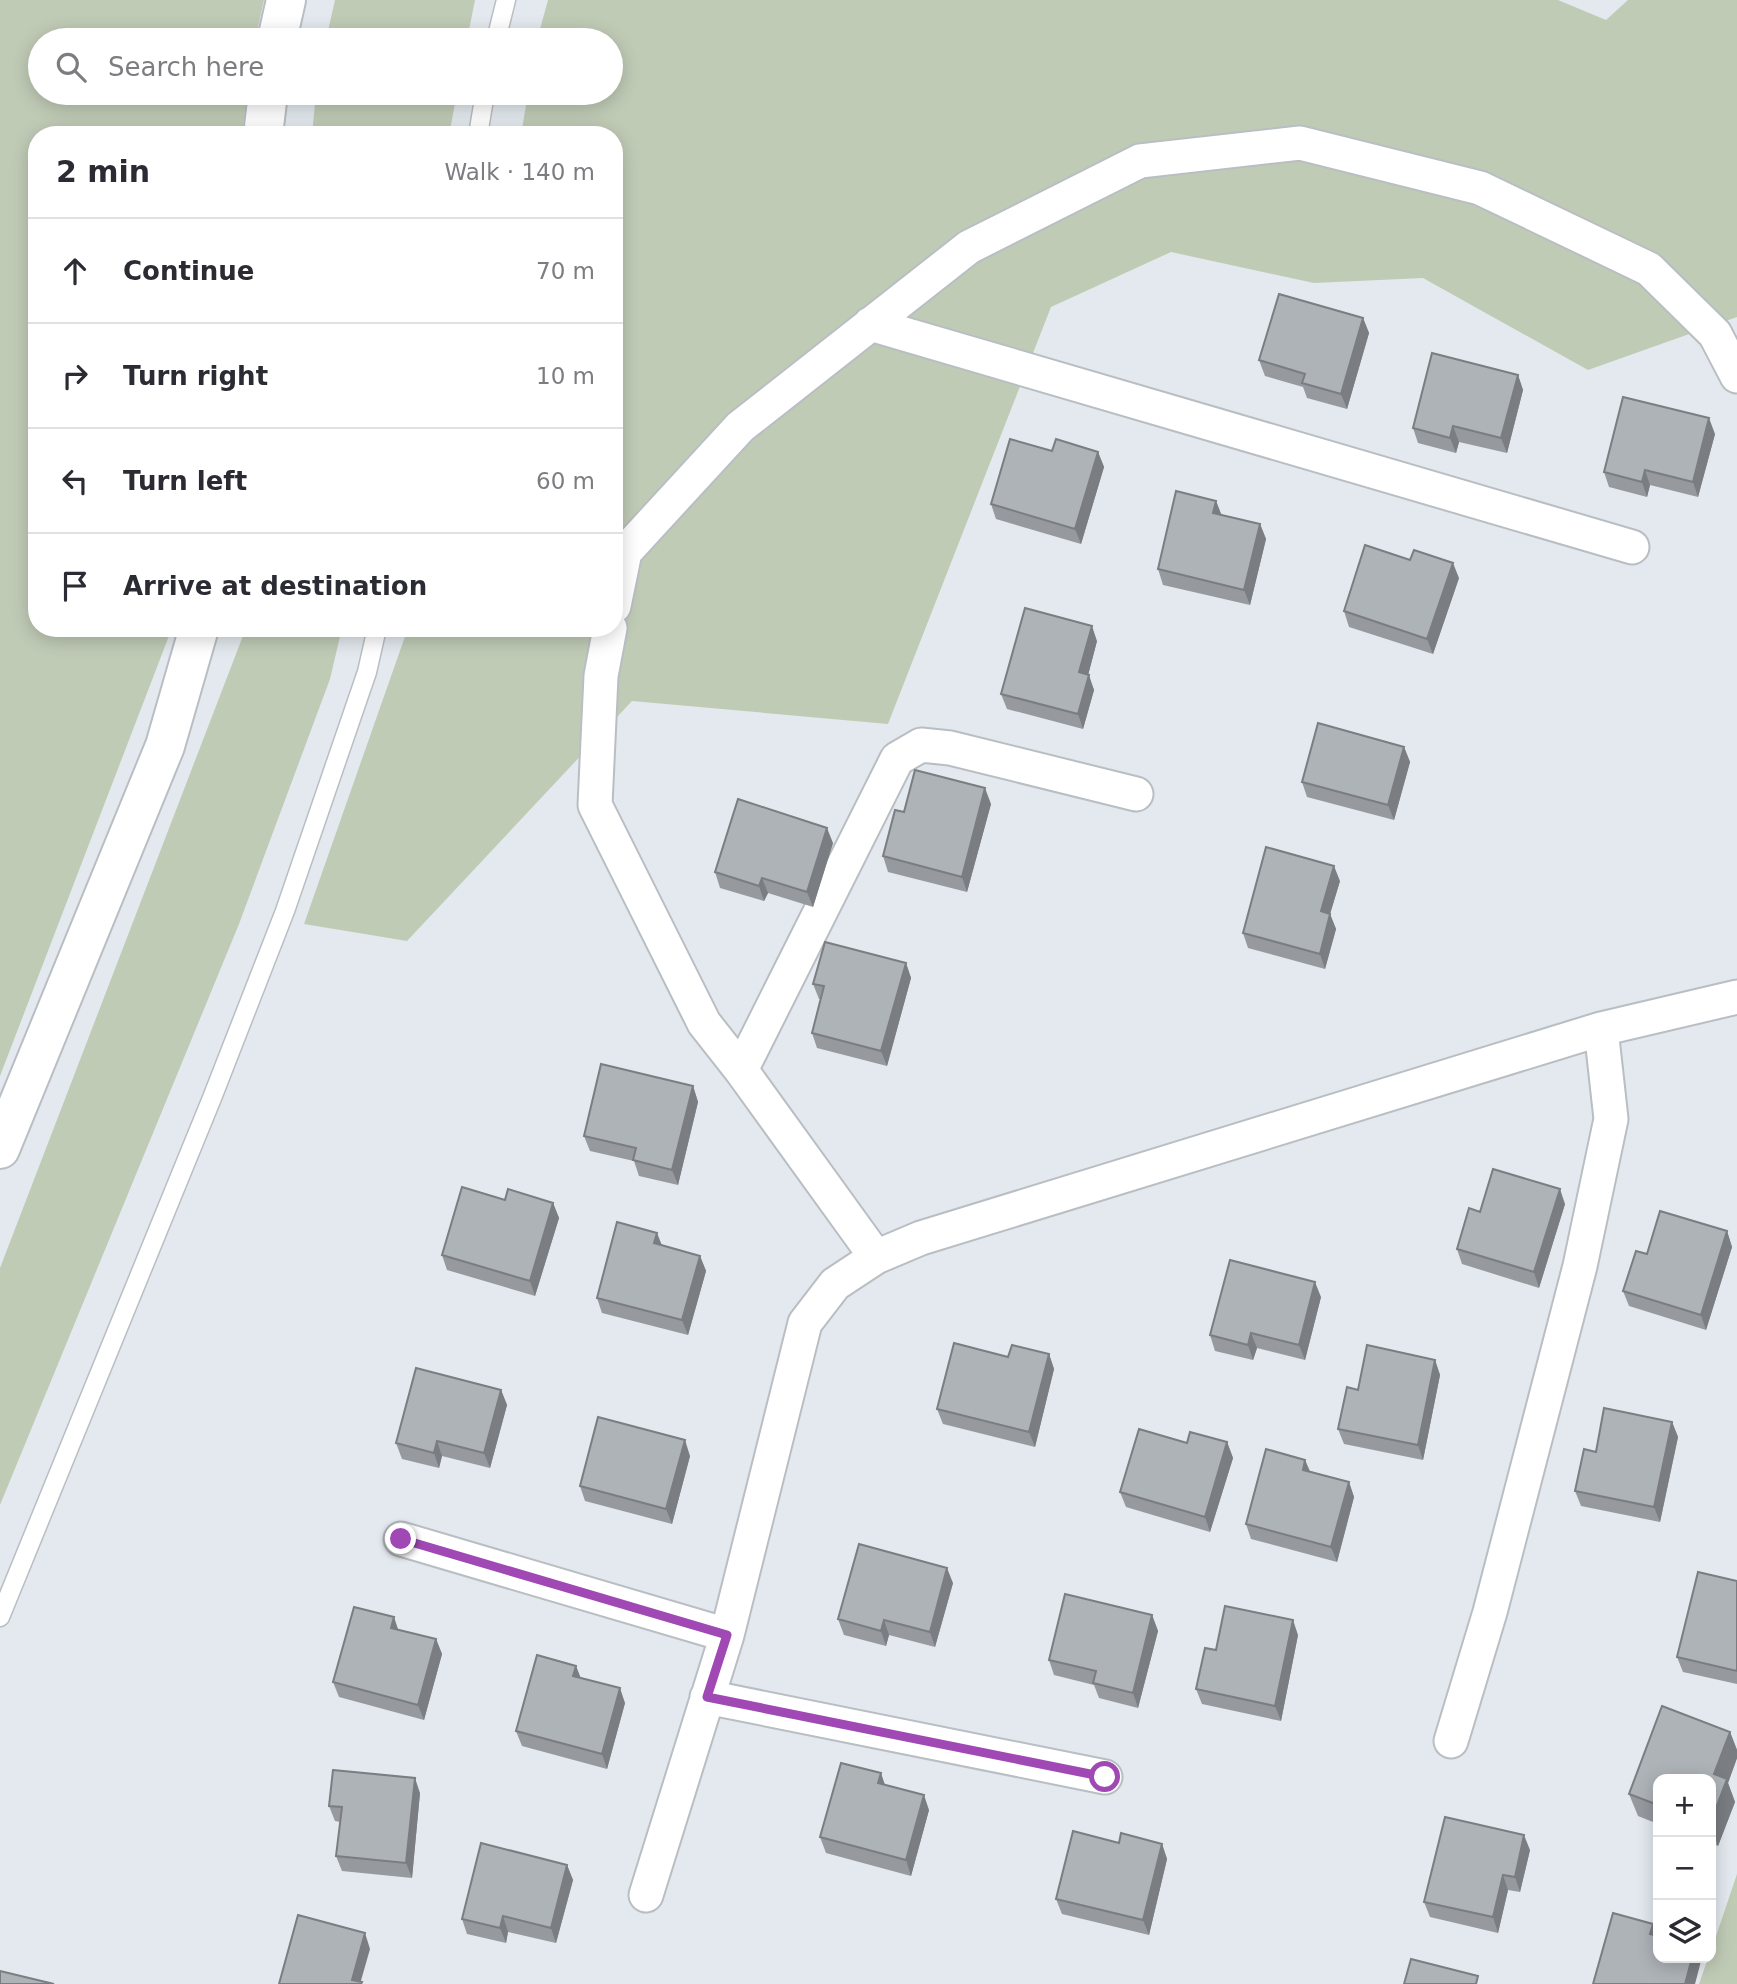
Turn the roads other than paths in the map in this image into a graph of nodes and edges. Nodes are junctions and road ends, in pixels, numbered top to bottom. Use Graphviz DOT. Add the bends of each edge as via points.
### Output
graph roads {
  1 [pos="286,0"];
  2 [pos="506,0"];
  3 [pos="279,28"];
  4 [pos="499,28"];
  5 [pos="267,105"];
  6 [pos="483,105"];
  7 [pos="264,126"];
  8 [pos="480,126"];
  9 [pos="870,324"];
  10 [pos="1737,376"];
  11 [pos="1632,547"];
  12 [pos="623,562"];
  13 [pos="197,637"];
  14 [pos="375,637"];
  15 [pos="608,637"];
  16 [pos="1136,794"];
  17 [pos="1737,997"];
  18 [pos="1601,1029"];
  19 [pos="741,1070"];
  20 [pos="0,1149"];
  21 [pos="876,1257"];
  22 [pos="401,1539"];
  23 [pos="0,1617"];
  24 [pos="727,1635"];
  25 [pos="707,1697"];
  26 [pos="1451,1741"];
  27 [pos="1105,1777"];
  28 [pos="646,1895"];
  1 -- 3 [label="street"];
  2 -- 4 [label="lane"];
  5 -- 7 [label="street"];
  6 -- 8 [label="lane"];
  9 -- 10 [label="street" via="968,247 1140,161 1300,143 1480,188 1649,269 1715,334"];
  9 -- 11 [label="street"];
  9 -- 12 [label="street" via="740,427 625,552"];
  13 -- 20 [label="street" via="164,746"];
  14 -- 23 [label="lane" via="285,911"];
  15 -- 19 [label="street" via="601,676 595,805 704,1023"];
  16 -- 19 [label="street" via="950,748 921,745 897,759"];
  17 -- 18 [label="street"];
  18 -- 21 [label="street" via="921,1238"];
  18 -- 26 [label="street" via="1611,1119 1580,1266 1494,1598"];
  19 -- 21 [label="street"];
  21 -- 24 [label="street" via="835,1284 805,1323"];
  22 -- 24 [label="street"];
  24 -- 25 [label="street"];
  25 -- 27 [label="street"];
  25 -- 28 [label="street"];
}
